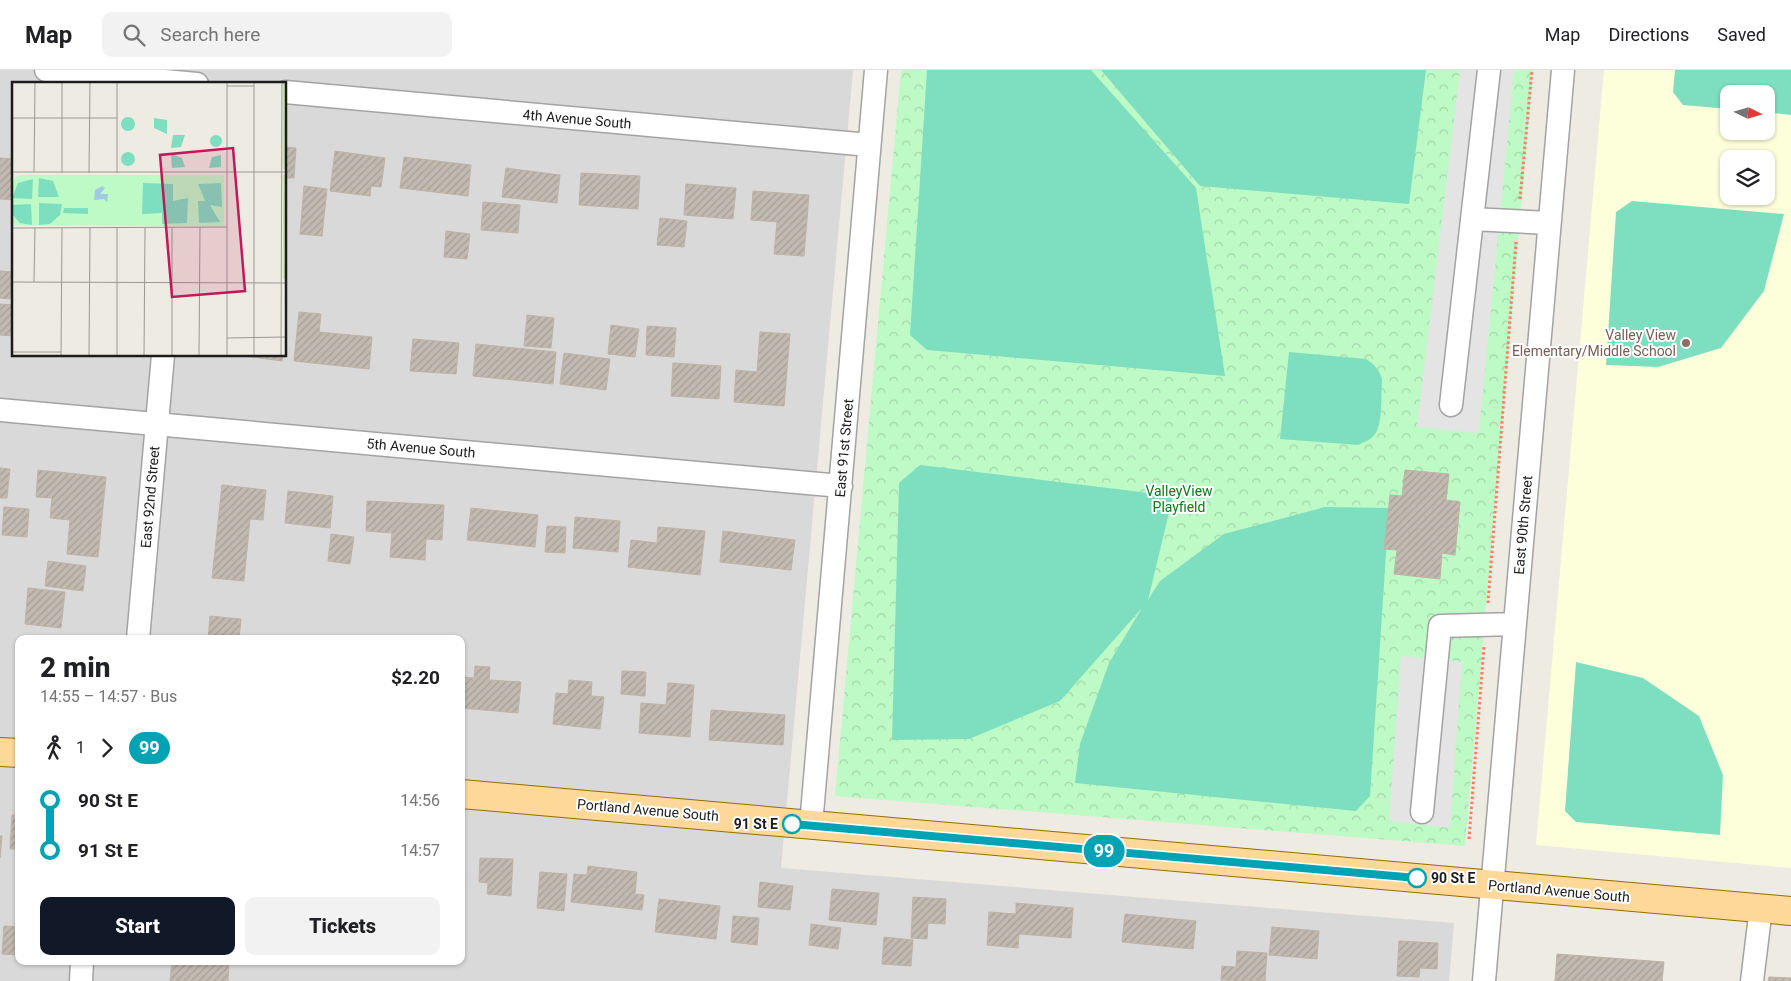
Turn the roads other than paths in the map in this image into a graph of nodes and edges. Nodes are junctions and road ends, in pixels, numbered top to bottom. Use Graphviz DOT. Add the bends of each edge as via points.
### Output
graph roads {
  1 [pos="46,70"];
  2 [pos="876,70"];
  3 [pos="1489,70"];
  4 [pos="1563,70"];
  5 [pos="190,80"];
  6 [pos="286,92"];
  7 [pos="869,145"];
  8 [pos="1472,219"];
  9 [pos="1550,223"];
  10 [pos="163,356"];
  11 [pos="1451,405"];
  12 [pos="0,410"];
  13 [pos="157,424"];
  14 [pos="841,486"];
  15 [pos="1515,624"];
  16 [pos="138,635"];
  17 [pos="0,752"];
  18 [pos="15,754"];
  19 [pos="465,794"];
  20 [pos="1422,812"];
  21 [pos="811,825"];
  22 [pos="1492,885"];
  23 [pos="1761,908"];
  24 [pos="1791,911"];
  25 [pos="82,965"];
  26 [pos="81,981"];
  27 [pos="1484,981"];
  28 [pos="1752,981"];
  1 -- 5 [label="street"];
  2 -- 7 [label="street, East 91st Street"];
  3 -- 8 [label="street"];
  4 -- 9 [label="street, East 90th Street"];
  6 -- 7 [label="street, 4th Avenue South"];
  7 -- 14 [label="street, East 91st Street"];
  8 -- 9 [label="street"];
  8 -- 11 [label="street"];
  9 -- 15 [label="street, East 90th Street"];
  10 -- 13 [label="street, East 92nd Street"];
  12 -- 13 [label="street, 5th Avenue South"];
  13 -- 14 [label="street, 5th Avenue South"];
  13 -- 16 [label="street, East 92nd Street"];
  14 -- 21 [label="street, East 91st Street"];
  15 -- 20 [label="street" via="1440,626"];
  15 -- 22 [label="street, East 90th Street"];
  17 -- 18 [label="main road"];
  19 -- 21 [label="main road, Portland Avenue South"];
  21 -- 22 [label="main road, Portland Avenue South"];
  22 -- 23 [label="main road, Portland Avenue South"];
  22 -- 27 [label="street, East 90th Street"];
  23 -- 24 [label="main road, Portland Avenue South"];
  23 -- 28 [label="street"];
  25 -- 26 [label="street"];
}
